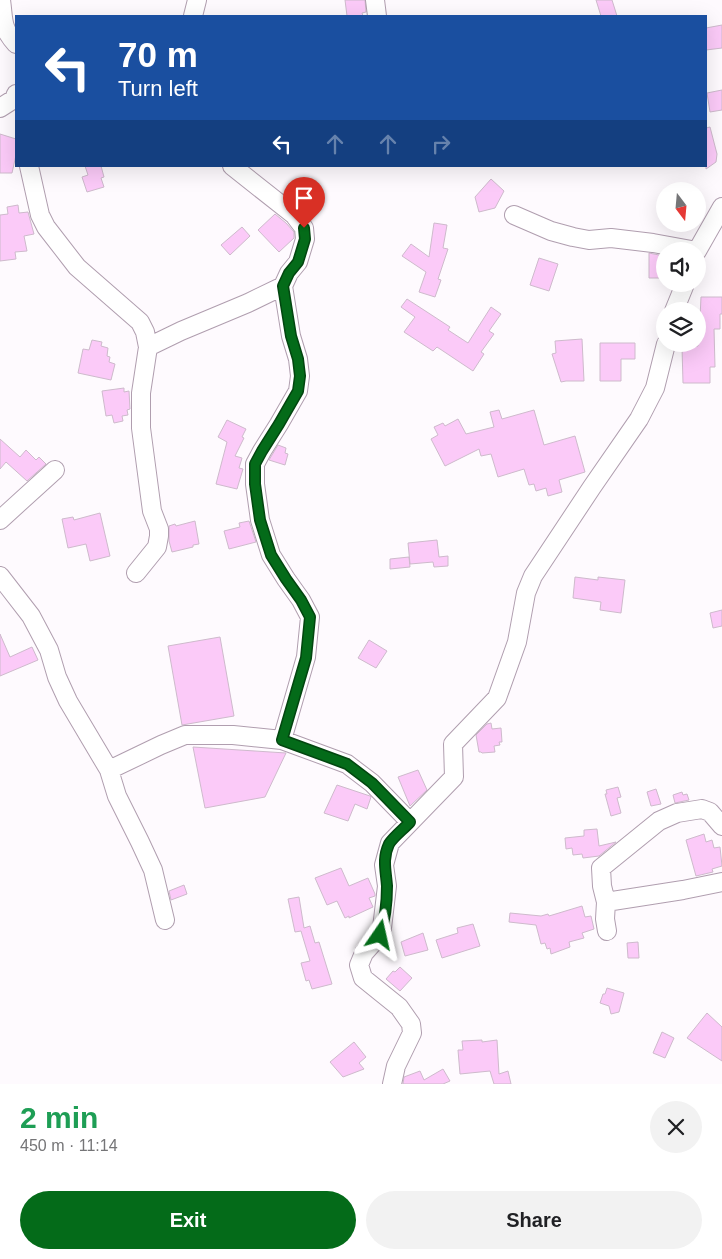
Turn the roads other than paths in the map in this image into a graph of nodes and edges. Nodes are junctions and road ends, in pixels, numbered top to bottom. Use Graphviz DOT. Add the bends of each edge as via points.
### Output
graph roads {
  1 [pos="1,0"];
  2 [pos="197,0"];
  3 [pos="375,0"];
  4 [pos="194,15"];
  5 [pos="377,15"];
  6 [pos="15,43"];
  7 [pos="29,167"];
  8 [pos="233,167"];
  9 [pos="722,207"];
  10 [pos="514,215"];
  11 [pos="702,242"];
  12 [pos="656,244"];
  13 [pos="283,286"];
  14 [pos="148,347"];
  15 [pos="664,352"];
  16 [pos="55,470"];
  17 [pos="0,520"];
  18 [pos="136,573"];
  19 [pos="0,576"];
  20 [pos="282,740"];
  21 [pos="109,770"];
  22 [pos="410,822"];
  23 [pos="722,826"];
  24 [pos="722,882"];
  25 [pos="606,902"];
  26 [pos="165,920"];
  27 [pos="607,930"];
  28 [pos="392,1084"];
  1 -- 6 [label="street" via="7,34"];
  2 -- 4 [label="street"];
  3 -- 5 [label="street"];
  7 -- 14 [label="street" via="40,215 46,227 77,267 140,322"];
  8 -- 13 [label="street" via="294,215 304,228 305,239 298,262"];
  9 -- 11 [label="street"];
  10 -- 12 [label="street" via="573,237"];
  13 -- 14 [label="street"];
  13 -- 20 [label="street" via="298,359 299,384 291,404 255,464 255,484 260,520 271,555 310,617 306,658"];
  14 -- 18 [label="street" via="141,393 141,428 152,511 159,536 156,546"];
  15 -- 22 [label="street" via="655,388 639,419 534,576 526,593 516,642 496,698 453,744 454,777"];
  16 -- 17 [label="street"];
  19 -- 21 [label="street" via="31,616 49,650 68,701"];
  20 -- 21 [label="street" via="185,735"];
  20 -- 22 [label="street" via="347,764 372,783"];
  21 -- 26 [label="street" via="116,796 153,870"];
  22 -- 28 [label="street" via="390,843 385,854 387,886 382,928 359,965 363,978 399,1007 412,1024 412,1034 396,1066"];
  23 -- 25 [label="street" via="710,812 702,809 677,813 659,821 601,868"];
  24 -- 25 [label="street"];
  25 -- 27 [label="street"];
}
